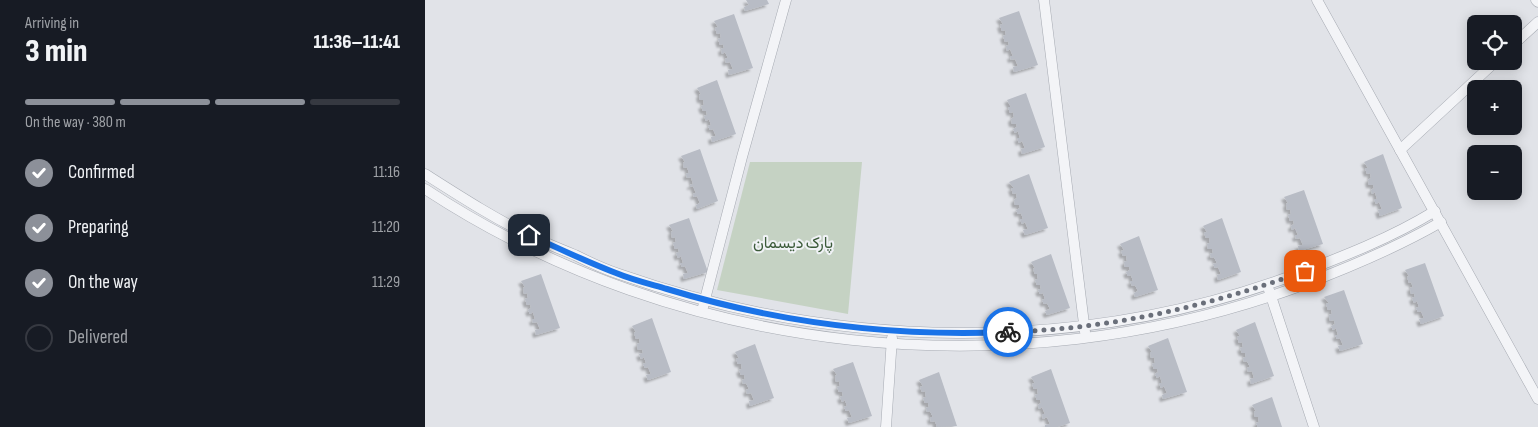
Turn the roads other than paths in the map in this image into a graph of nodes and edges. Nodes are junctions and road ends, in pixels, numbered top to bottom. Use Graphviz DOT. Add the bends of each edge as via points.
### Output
graph roads {
  1 [pos="786,0"];
  2 [pos="1044,0"];
  3 [pos="1317,0"];
  4 [pos="1538,22"];
  5 [pos="1522,37"];
  6 [pos="1486,70"];
  7 [pos="1400,150"];
  8 [pos="425,174"];
  9 [pos="425,189"];
  10 [pos="1435,211"];
  11 [pos="1441,222"];
  12 [pos="1268,285"];
  13 [pos="1271,296"];
  14 [pos="705,301"];
  15 [pos="700,312"];
  16 [pos="1084,327"];
  17 [pos="892,331"];
  18 [pos="1086,338"];
  19 [pos="892,344"];
  20 [pos="1538,399"];
  21 [pos="886,427"];
  22 [pos="1314,427"];
  1 -- 14 [label="street" via="741,157"];
  2 -- 16 [label="street"];
  3 -- 7 [label="street"];
  4 -- 5 [label="street"];
  6 -- 7 [label="street"];
  7 -- 10 [label="street"];
  8 -- 14 [label="street" via="529,235 617,274"];
  9 -- 15 [label="street" via="447,204 552,258 612,284"];
  10 -- 11 [label="street"];
  10 -- 12 [label="street" via="1374,242"];
  11 -- 13 [label="street" via="1380,254"];
  11 -- 20 [label="street"];
  12 -- 13 [label="street"];
  12 -- 16 [label="street" via="1200,305"];
  13 -- 18 [label="street" via="1202,317"];
  13 -- 22 [label="street"];
  14 -- 15 [label="street"];
  14 -- 17 [label="street" via="805,321"];
  15 -- 19 [label="street" via="772,329"];
  16 -- 17 [label="street" via="960,334"];
  16 -- 18 [label="street"];
  17 -- 19 [label="street"];
  18 -- 19 [label="street" via="966,347"];
  19 -- 21 [label="street"];
}
